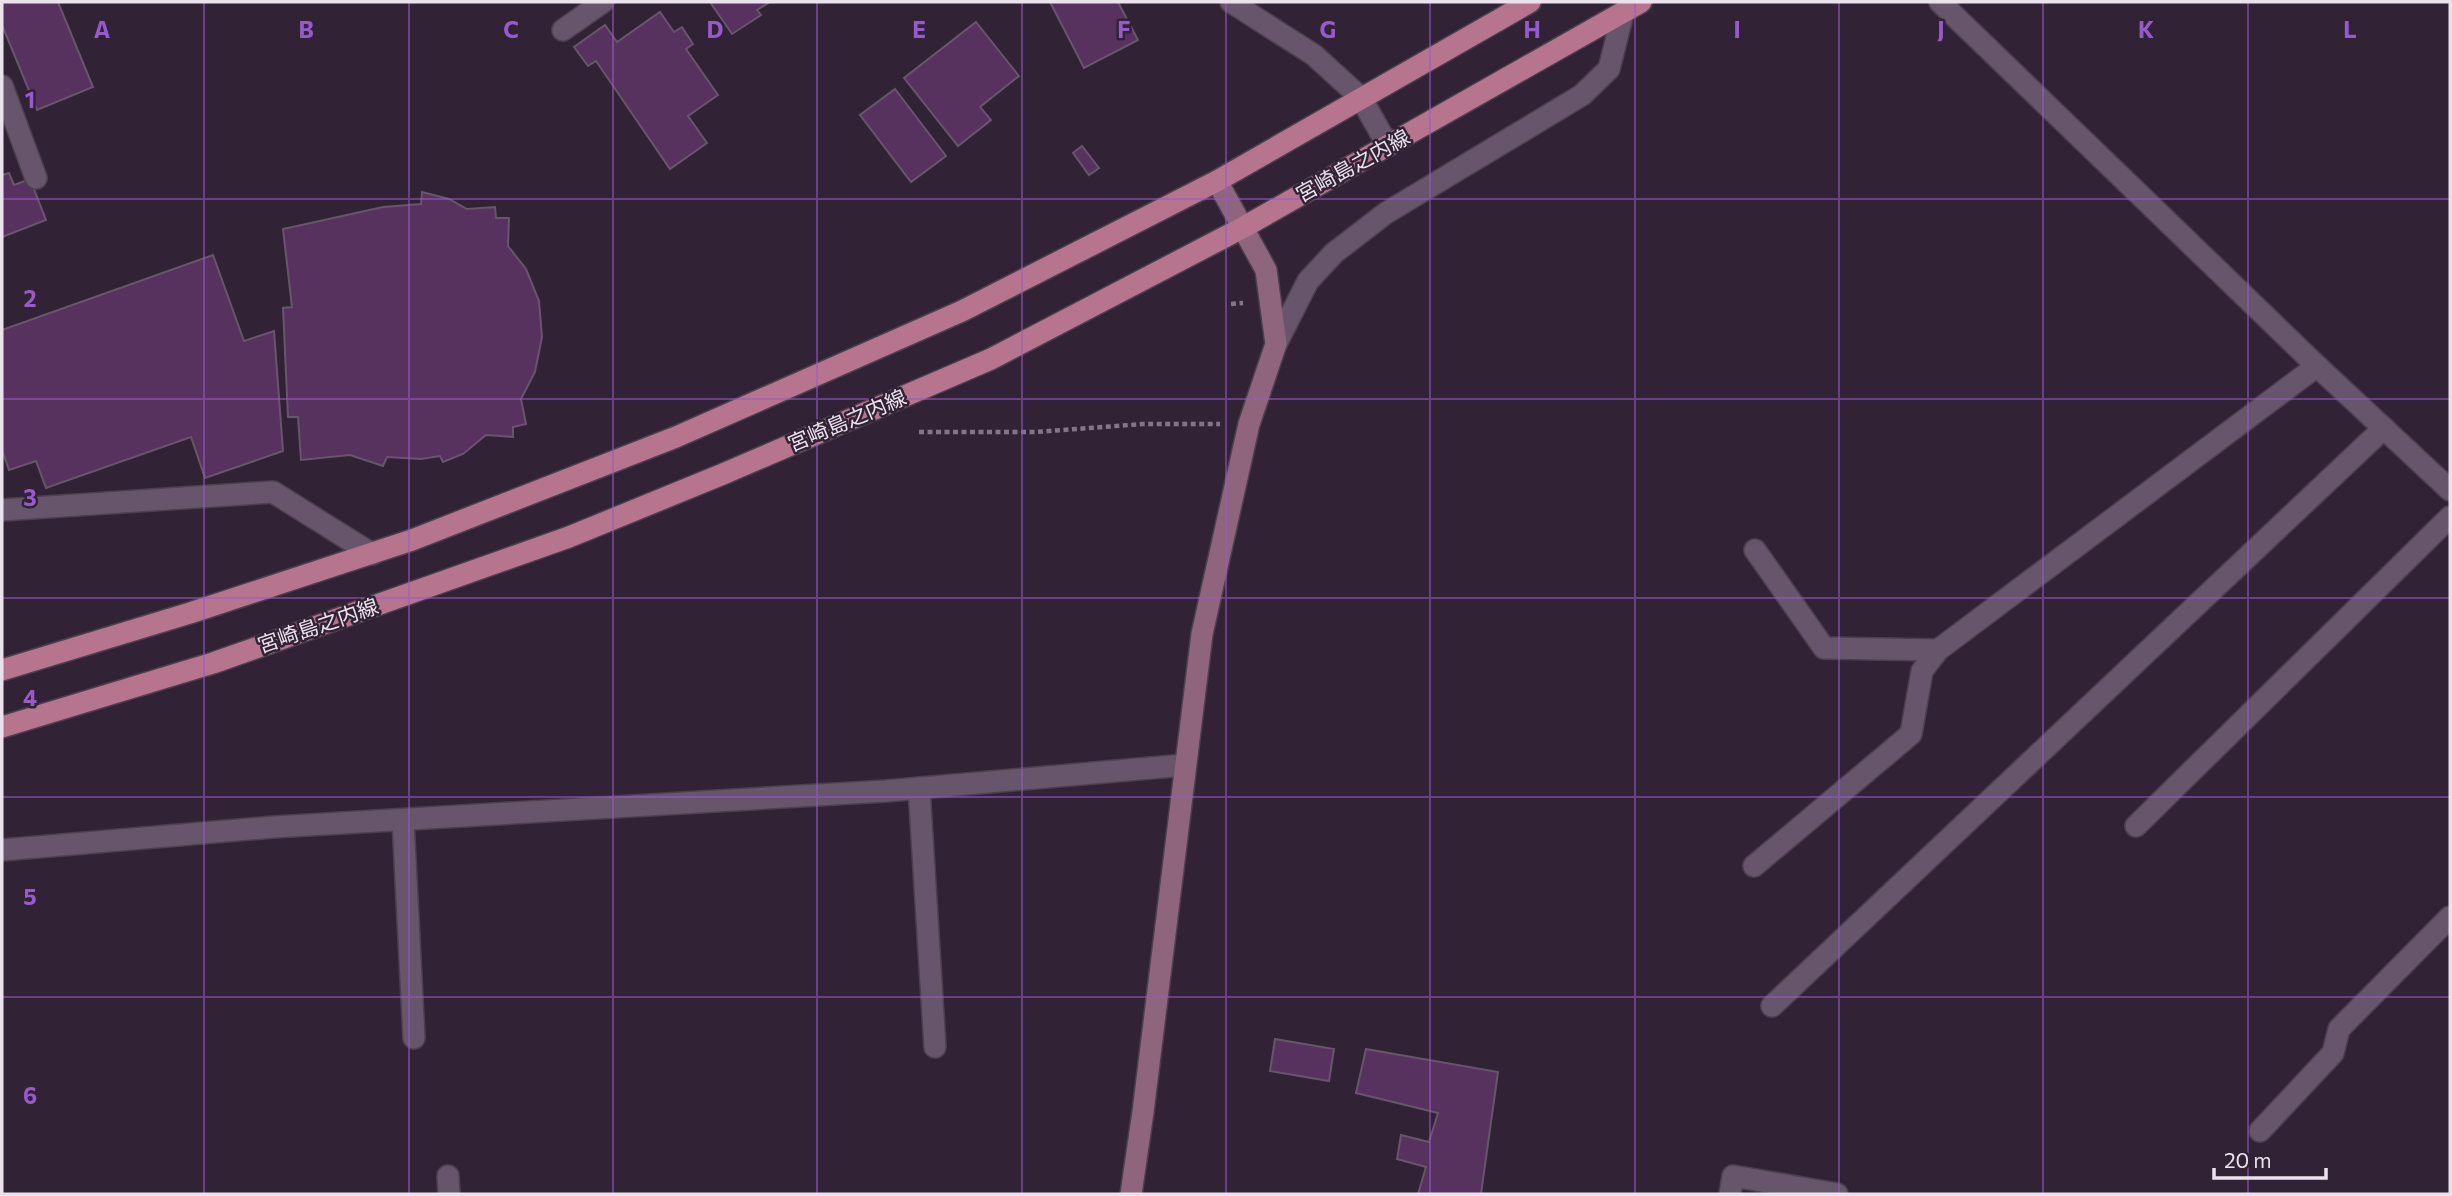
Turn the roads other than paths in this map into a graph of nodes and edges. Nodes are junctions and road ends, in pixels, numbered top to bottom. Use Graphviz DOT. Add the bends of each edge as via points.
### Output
graph roads {
  1 [pos="603,2"];
  2 [pos="1231,2"];
  3 [pos="1530,2"];
  4 [pos="1940,2"];
  5 [pos="1632,7"];
  6 [pos="563,30"];
  7 [pos="2,86"];
  8 [pos="1361,98"];
  9 [pos="1388,146"];
  10 [pos="36,178"];
  11 [pos="1217,181"];
  12 [pos="1244,228"];
  13 [pos="1276,344"];
  14 [pos="2317,366"];
  15 [pos="2384,428"];
  16 [pos="2450,489"];
  17 [pos="2,510"];
  18 [pos="2450,517"];
  19 [pos="1755,550"];
  20 [pos="372,554"];
  21 [pos="1938,650"];
  22 [pos="2,670"];
  23 [pos="2,727"];
  24 [pos="1185,765"];
  25 [pos="919,788"];
  26 [pos="404,820"];
  27 [pos="2136,826"];
  28 [pos="2,850"];
  29 [pos="1754,866"];
  30 [pos="2450,917"];
  31 [pos="1772,1006"];
  32 [pos="414,1038"];
  33 [pos="935,1047"];
  34 [pos="2260,1131"];
  35 [pos="1130,1194"];
  36 [pos="1730,1194"];
  37 [pos="1837,1194"];
  1 -- 6 [label="street"];
  2 -- 8 [label="street" via="1314,55"];
  3 -- 8 [label="main road"];
  4 -- 14 [label="street"];
  5 -- 9 [label="main road, 宮崎島之内線"];
  5 -- 13 [label="street" via="1609,69 1582,95 1386,213 1334,253 1308,281"];
  7 -- 10 [label="street"];
  8 -- 9 [label="street"];
  8 -- 11 [label="main road"];
  9 -- 12 [label="main road, 宮崎島之内線"];
  11 -- 12 [label="street"];
  11 -- 20 [label="main road" via="924,328 676,437"];
  12 -- 13 [label="street" via="1266,270"];
  12 -- 23 [label="main road, 宮崎島之内線" via="991,359 569,537 213,663"];
  13 -- 24 [label="street" via="1249,424 1202,634"];
  14 -- 15 [label="street"];
  14 -- 21 [label="street"];
  15 -- 16 [label="street"];
  15 -- 31 [label="street"];
  17 -- 20 [label="street" via="273,492"];
  18 -- 27 [label="street"];
  19 -- 21 [label="street" via="1824,648"];
  20 -- 22 [label="main road"];
  21 -- 29 [label="street" via="1922,671 1911,734"];
  24 -- 25 [label="street"];
  24 -- 35 [label="street"];
  25 -- 26 [label="street"];
  25 -- 33 [label="street"];
  26 -- 28 [label="street"];
  26 -- 32 [label="street"];
  30 -- 34 [label="street" via="2339,1029 2333,1053"];
  36 -- 37 [label="street" via="1733,1176"];
}
